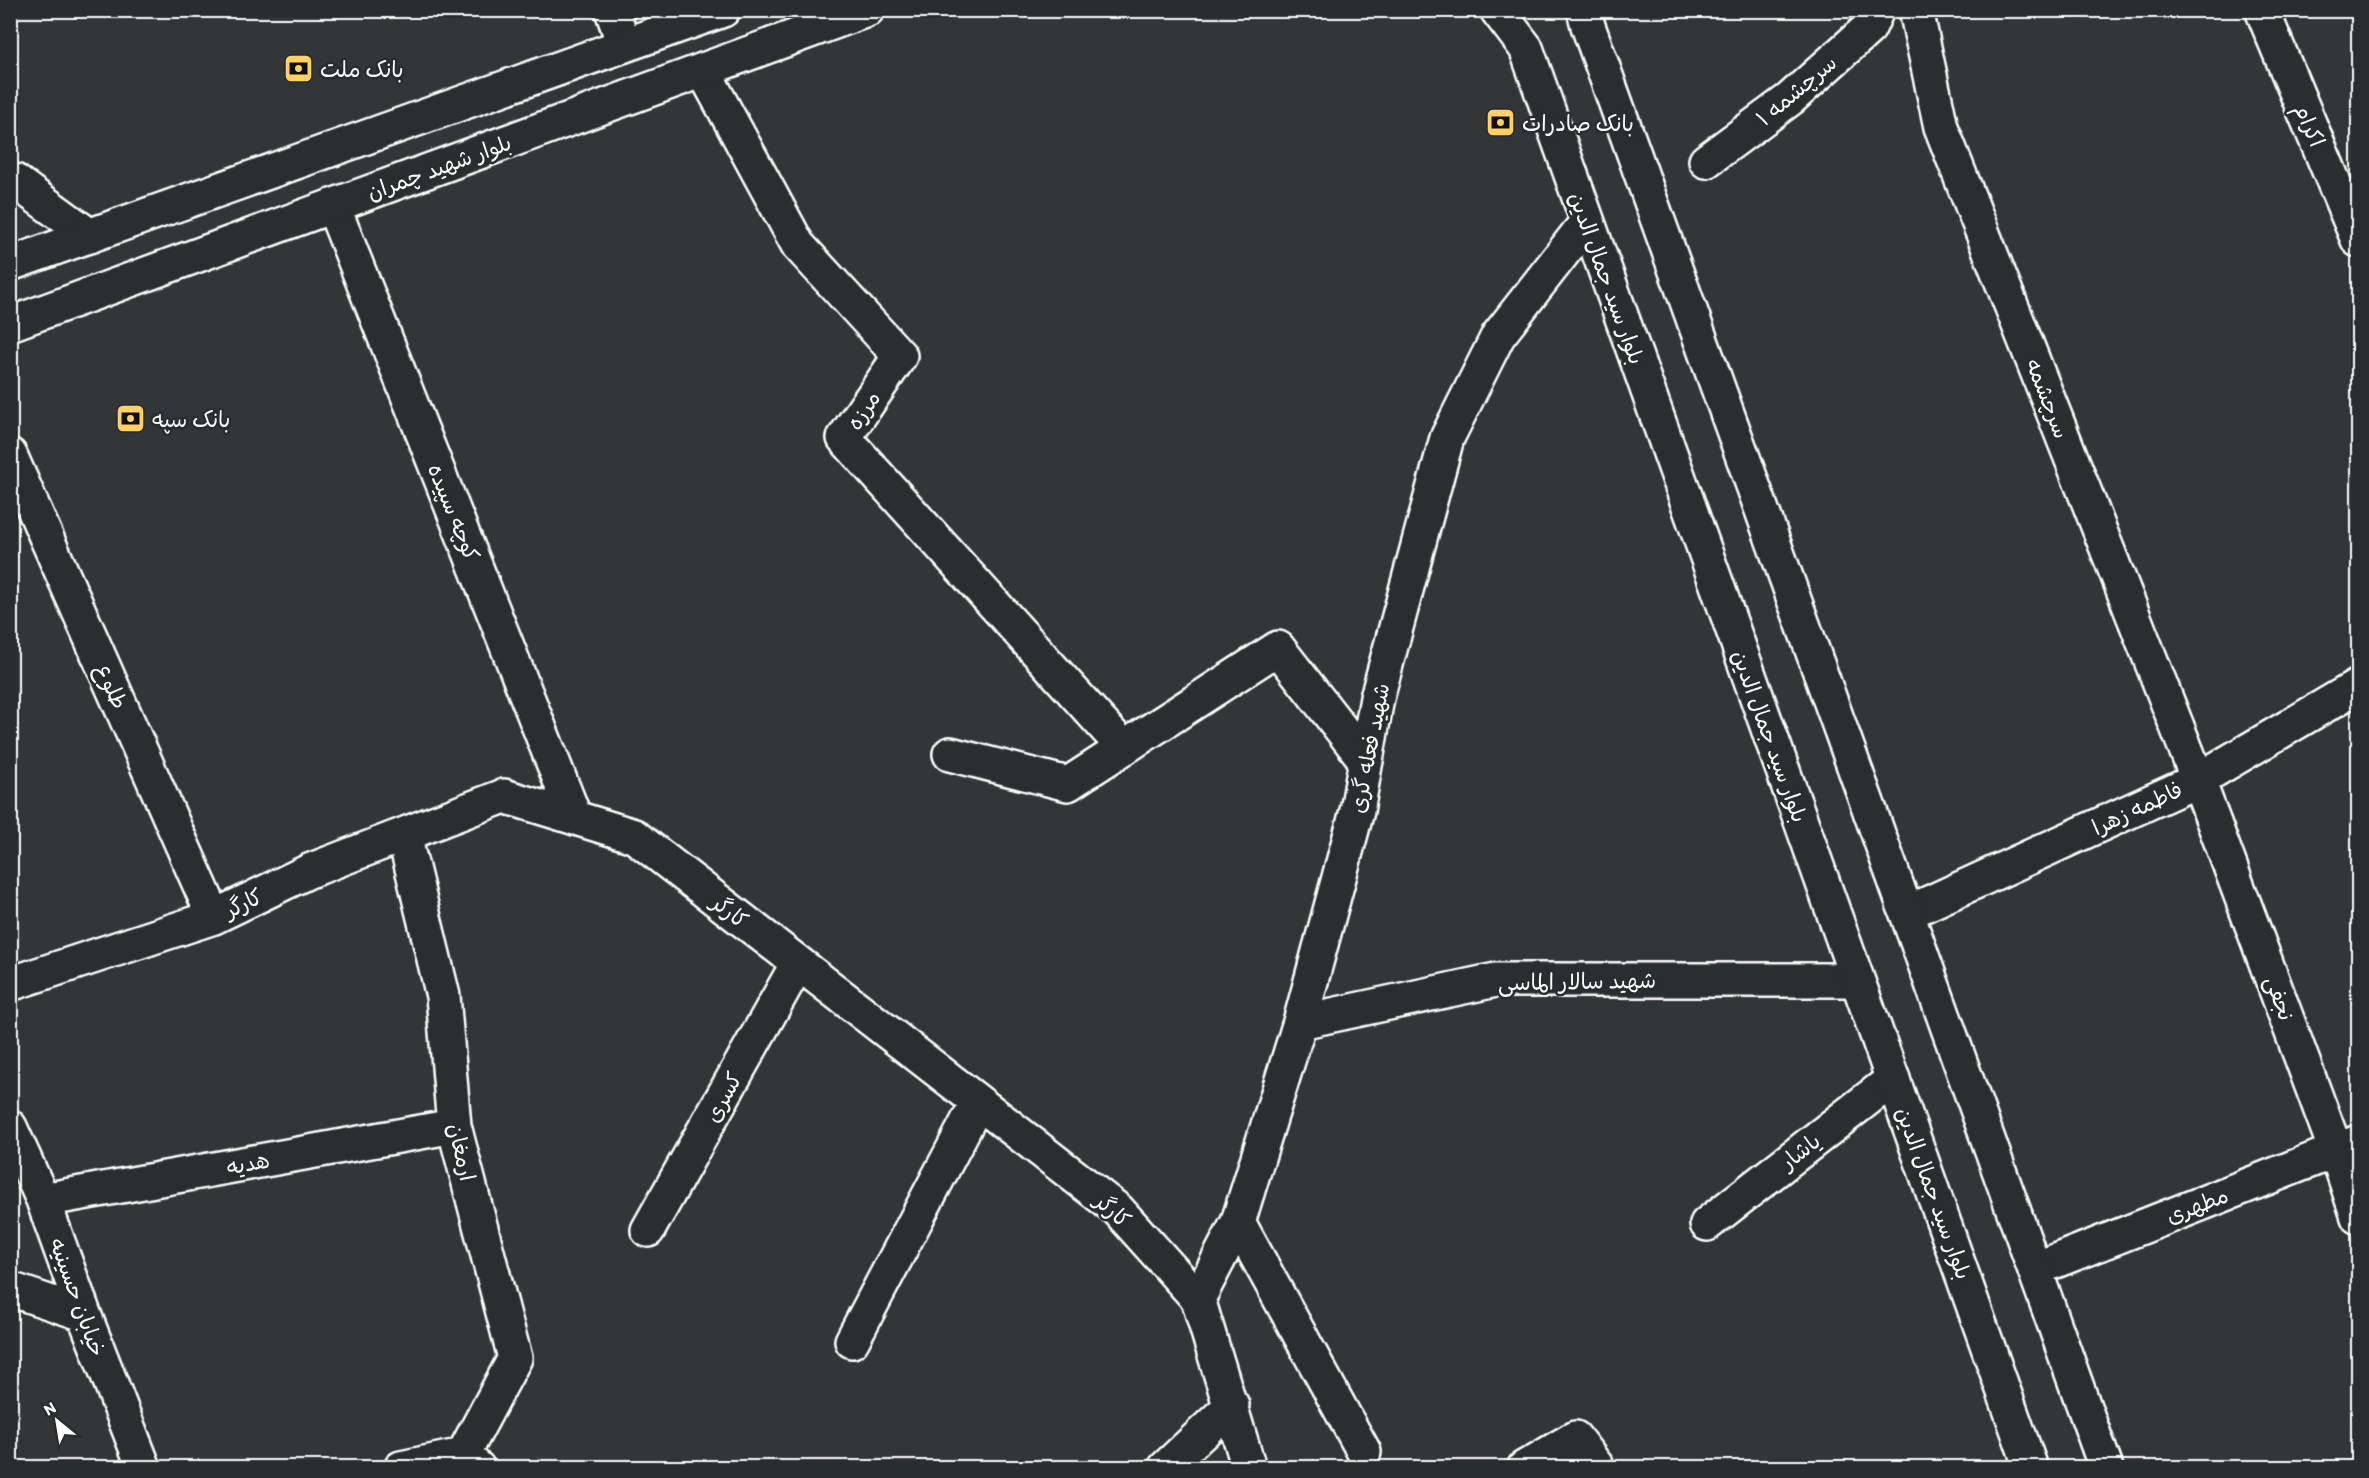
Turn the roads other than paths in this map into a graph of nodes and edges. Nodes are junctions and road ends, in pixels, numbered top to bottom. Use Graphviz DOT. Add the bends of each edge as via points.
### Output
graph roads {
  1 [pos="612,10"];
  2 [pos="723,10"];
  3 [pos="867,10"];
  4 [pos="1497,10"];
  5 [pos="1584,10"];
  6 [pos="1877,10"];
  7 [pos="1916,10"];
  8 [pos="2262,10"];
  9 [pos="624,45"];
  10 [pos="703,70"];
  11 [pos="1706,161"];
  12 [pos="10,181"];
  13 [pos="333,206"];
  14 [pos="1587,222"];
  15 [pos="90,236"];
  16 [pos="2358,240"];
  17 [pos="10,264"];
  18 [pos="10,324"];
  19 [pos="10,455"];
  20 [pos="2358,686"];
  21 [pos="1124,748"];
  22 [pos="950,754"];
  23 [pos="1366,761"];
  24 [pos="2198,780"];
  25 [pos="575,818"];
  26 [pos="404,835"];
  27 [pos="1907,913"];
  28 [pos="214,917"];
  29 [pos="798,963"];
  30 [pos="1857,980"];
  31 [pos="10,984"];
  32 [pos="1300,1022"];
  33 [pos="1893,1079"];
  34 [pos="978,1102"];
  35 [pos="454,1126"];
  36 [pos="10,1128"];
  37 [pos="2347,1146"];
  38 [pos="43,1200"];
  39 [pos="2358,1216"];
  40 [pos="1238,1222"];
  41 [pos="1707,1224"];
  42 [pos="648,1230"];
  43 [pos="2035,1269"];
  44 [pos="10,1289"];
  45 [pos="1198,1299"];
  46 [pos="84,1314"];
  47 [pos="852,1341"];
  48 [pos="1232,1405"];
  49 [pos="1364,1452"];
  50 [pos="470,1461"];
  51 [pos="134,1467"];
  52 [pos="401,1467"];
  53 [pos="1166,1467"];
  54 [pos="1249,1467"];
  55 [pos="1524,1467"];
  56 [pos="1598,1467"];
  57 [pos="2031,1467"];
  58 [pos="2106,1467"];
  1 -- 9 [label="street"];
  2 -- 9 [label="street"];
  3 -- 10 [label="street, بلوار شهید چمران"];
  4 -- 14 [label="street, بلوار سید جمال الدین" via="1526,48"];
  5 -- 27 [label="street"];
  6 -- 11 [label="street, سرچشمه ۱" via="1869,28 1790,99"];
  7 -- 24 [label="street, سرچشمه" via="1941,127"];
  8 -- 16 [label="street, اکرام"];
  9 -- 15 [label="street"];
  10 -- 13 [label="street, بلوار شهید چمران"];
  10 -- 21 [label="street, مرزه" via="798,245 900,356 844,438"];
  12 -- 15 [label="street"];
  13 -- 18 [label="street, بلوار شهید چمران"];
  13 -- 25 [label="street, کوچه سپیده"];
  14 -- 23 [label="street, شهید فعله گری" via="1498,336 1447,438 1377,698"];
  14 -- 30 [label="street, بلوار سید جمال الدین"];
  15 -- 17 [label="street"];
  19 -- 28 [label="street, طلوع"];
  20 -- 24 [label="street, فاطمه زهرا"];
  21 -- 22 [label="street" via="1068,784"];
  21 -- 23 [label="street" via="1278,648"];
  23 -- 32 [label="street, شهید فعله گری" via="1357,811"];
  24 -- 27 [label="street, فاطمه زهرا"];
  24 -- 37 [label="street, نجفی"];
  25 -- 26 [label="street, کارگر" via="504,796"];
  25 -- 29 [label="street, کارگر" via="634,836"];
  26 -- 28 [label="street, کارگر" via="309,871"];
  26 -- 35 [label="street, ارمغان" via="443,996"];
  27 -- 43 [label="street"];
  28 -- 31 [label="street, کارگر"];
  29 -- 34 [label="street, کارگر"];
  29 -- 42 [label="street, کسری"];
  30 -- 32 [label="street, شهید سالار الماسی" via="1496,980"];
  30 -- 33 [label="street, بلوار سید جمال الدین"];
  32 -- 40 [label="street, شهید فعله گری"];
  33 -- 41 [label="street, یاشار"];
  33 -- 57 [label="street, بلوار سید جمال الدین"];
  34 -- 45 [label="street, کارگر" via="1118,1210"];
  34 -- 47 [label="street"];
  35 -- 38 [label="street, هدیه"];
  35 -- 50 [label="street, ارمغان" via="515,1358"];
  36 -- 38 [label="street, خیابان حسینیه"];
  37 -- 39 [label="street, نجفی"];
  37 -- 43 [label="street, مطهری"];
  38 -- 46 [label="street, خیابان حسینیه"];
  40 -- 45 [label="street, شهید فعله گری"];
  40 -- 49 [label="street"];
  43 -- 58 [label="street"];
  44 -- 46 [label="street"];
  45 -- 48 [label="street, کارگر"];
  46 -- 51 [label="street, خیابان حسینیه"];
  48 -- 53 [label="street"];
  48 -- 54 [label="street, کارگر"];
  50 -- 52 [label="street"];
  55 -- 56 [label="street" via="1575,1438"];
}
